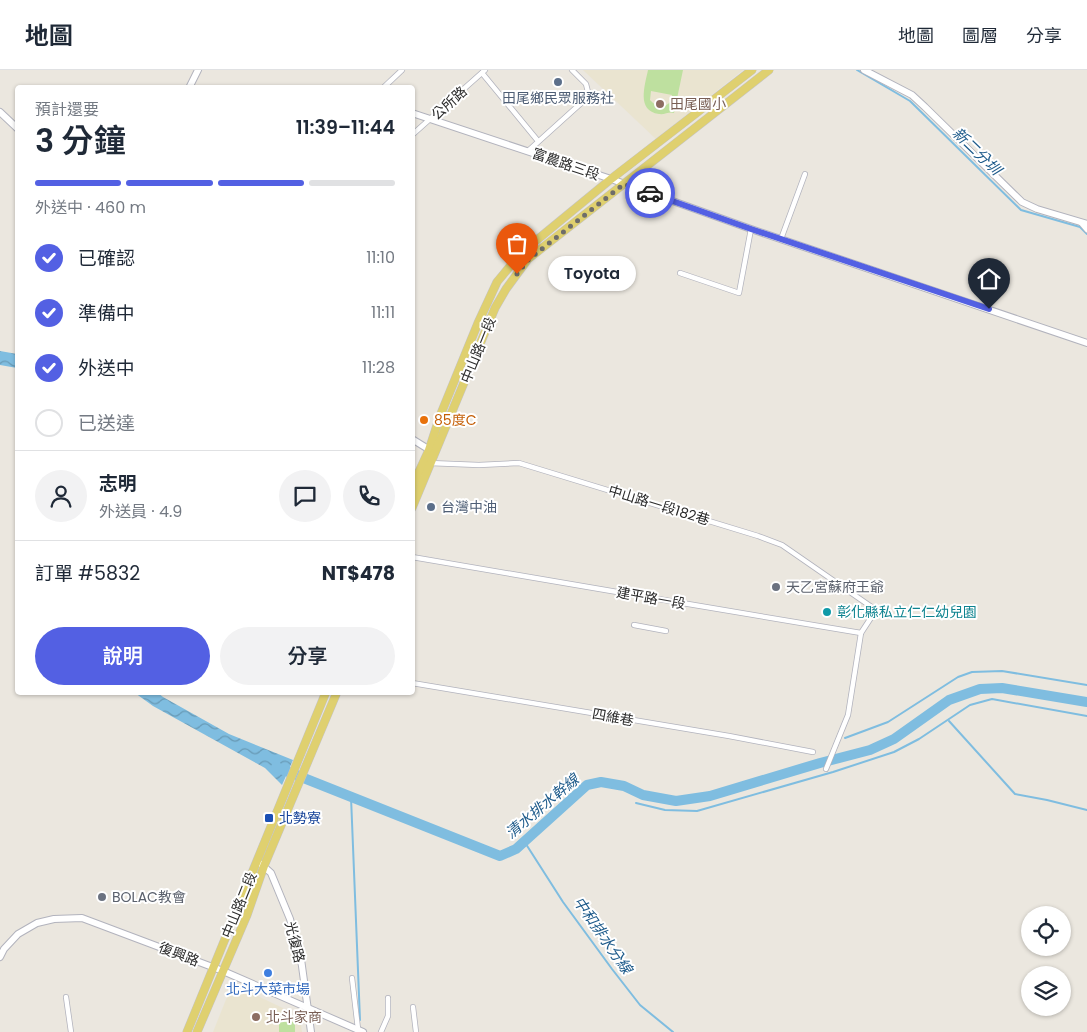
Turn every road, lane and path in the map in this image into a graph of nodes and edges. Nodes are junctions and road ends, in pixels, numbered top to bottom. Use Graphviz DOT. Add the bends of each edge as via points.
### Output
graph roads {
  1 [pos="198,70"];
  2 [pos="402,70"];
  3 [pos="572,70"];
  4 [pos="752,70"];
  5 [pos="769,70"];
  6 [pos="864,70"];
  7 [pos="483,71"];
  8 [pos="190,85"];
  9 [pos="386,85"];
  10 [pos="0,112"];
  11 [pos="415,114"];
  12 [pos="431,119"];
  13 [pos="15,126"];
  14 [pos="415,132"];
  15 [pos="538,141"];
  16 [pos="528,151"];
  17 [pos="805,174"];
  18 [pos="611,179"];
  19 [pos="624,184"];
  20 [pos="1084,224"];
  21 [pos="751,229"];
  22 [pos="1087,230"];
  23 [pos="781,239"];
  24 [pos="680,273"];
  25 [pos="1087,343"];
  26 [pos="415,441"];
  27 [pos="432,451"];
  28 [pos="427,463"];
  29 [pos="415,482"];
  30 [pos="415,499"];
  31 [pos="415,557"];
  32 [pos="634,625"];
  33 [pos="666,631"];
  34 [pos="861,633"];
  35 [pos="415,684"];
  36 [pos="325,695"];
  37 [pos="336,695"];
  38 [pos="813,752"];
  39 [pos="826,769"];
  40 [pos="257,860"];
  41 [pos="264,866"];
  42 [pos="0,956"];
  43 [pos="214,968"];
  44 [pos="223,971"];
  45 [pos="352,978"];
  46 [pos="66,997"];
  47 [pos="388,998"];
  48 [pos="413,1007"];
  49 [pos="307,1009"];
  50 [pos="360,1031"];
  51 [pos="71,1032"];
  52 [pos="187,1032"];
  53 [pos="197,1032"];
  54 [pos="312,1032"];
  55 [pos="381,1032"];
  56 [pos="416,1032"];
  1 -- 8 [label="street"];
  2 -- 9 [label="street"];
  3 -- 15 [label="street" via="586,84 589,96"];
  4 -- 18 [label="main road, 中山路一段"];
  5 -- 19 [label="main road, 中山路一段"];
  6 -- 20 [label="street" via="912,95 1022,202"];
  7 -- 12 [label="street, 公所路"];
  7 -- 15 [label="street"];
  10 -- 13 [label="street"];
  11 -- 12 [label="street, 富農路三段"];
  12 -- 14 [label="street, 公所路"];
  12 -- 16 [label="street, 富農路三段"];
  15 -- 16 [label="street"];
  16 -- 18 [label="street, 富農路三段"];
  17 -- 23 [label="street"];
  18 -- 19 [label="street, 富農路三段"];
  18 -- 27 [label="main road, 中山路一段" via="521,254 497,282 478,323"];
  19 -- 21 [label="street, 富農路三段"];
  19 -- 27 [label="main road, 中山路一段" via="528,260 506,289"];
  20 -- 22 [label="street"];
  21 -- 23 [label="street, 富農路三段"];
  21 -- 24 [label="street" via="739,293"];
  23 -- 25 [label="street, 富農路三段"];
  26 -- 27 [label="street"];
  27 -- 28 [label="main road, 中山路一段"];
  28 -- 29 [label="main road, 中山路一段"];
  28 -- 30 [label="main road, 中山路一段"];
  28 -- 34 [label="street, 中山路一段182巷" via="519,463 782,545 876,610"];
  31 -- 34 [label="street, 建平路一段"];
  32 -- 33 [label="street"];
  34 -- 39 [label="street" via="848,715"];
  35 -- 38 [label="street, 四維巷"];
  36 -- 40 [label="main road, 中山路二段"];
  37 -- 41 [label="main road, 中山路二段"];
  40 -- 41 [label="street, 光復路"];
  40 -- 43 [label="main road, 中山路二段"];
  41 -- 44 [label="main road, 中山路二段"];
  41 -- 49 [label="street, 光復路" via="271,873 290,919 301,960"];
  42 -- 43 [label="street, 復興路" via="18,934 37,923 82,918"];
  43 -- 44 [label="street, 復興路"];
  43 -- 52 [label="main road, 中山路二段"];
  44 -- 49 [label="street, 復興路"];
  44 -- 53 [label="main road, 中山路二段"];
  45 -- 50 [label="street"];
  46 -- 51 [label="street"];
  47 -- 55 [label="street" via="388,1016"];
  48 -- 56 [label="street"];
  49 -- 50 [label="street, 復興路"];
  49 -- 54 [label="street, 光復路"];
}
